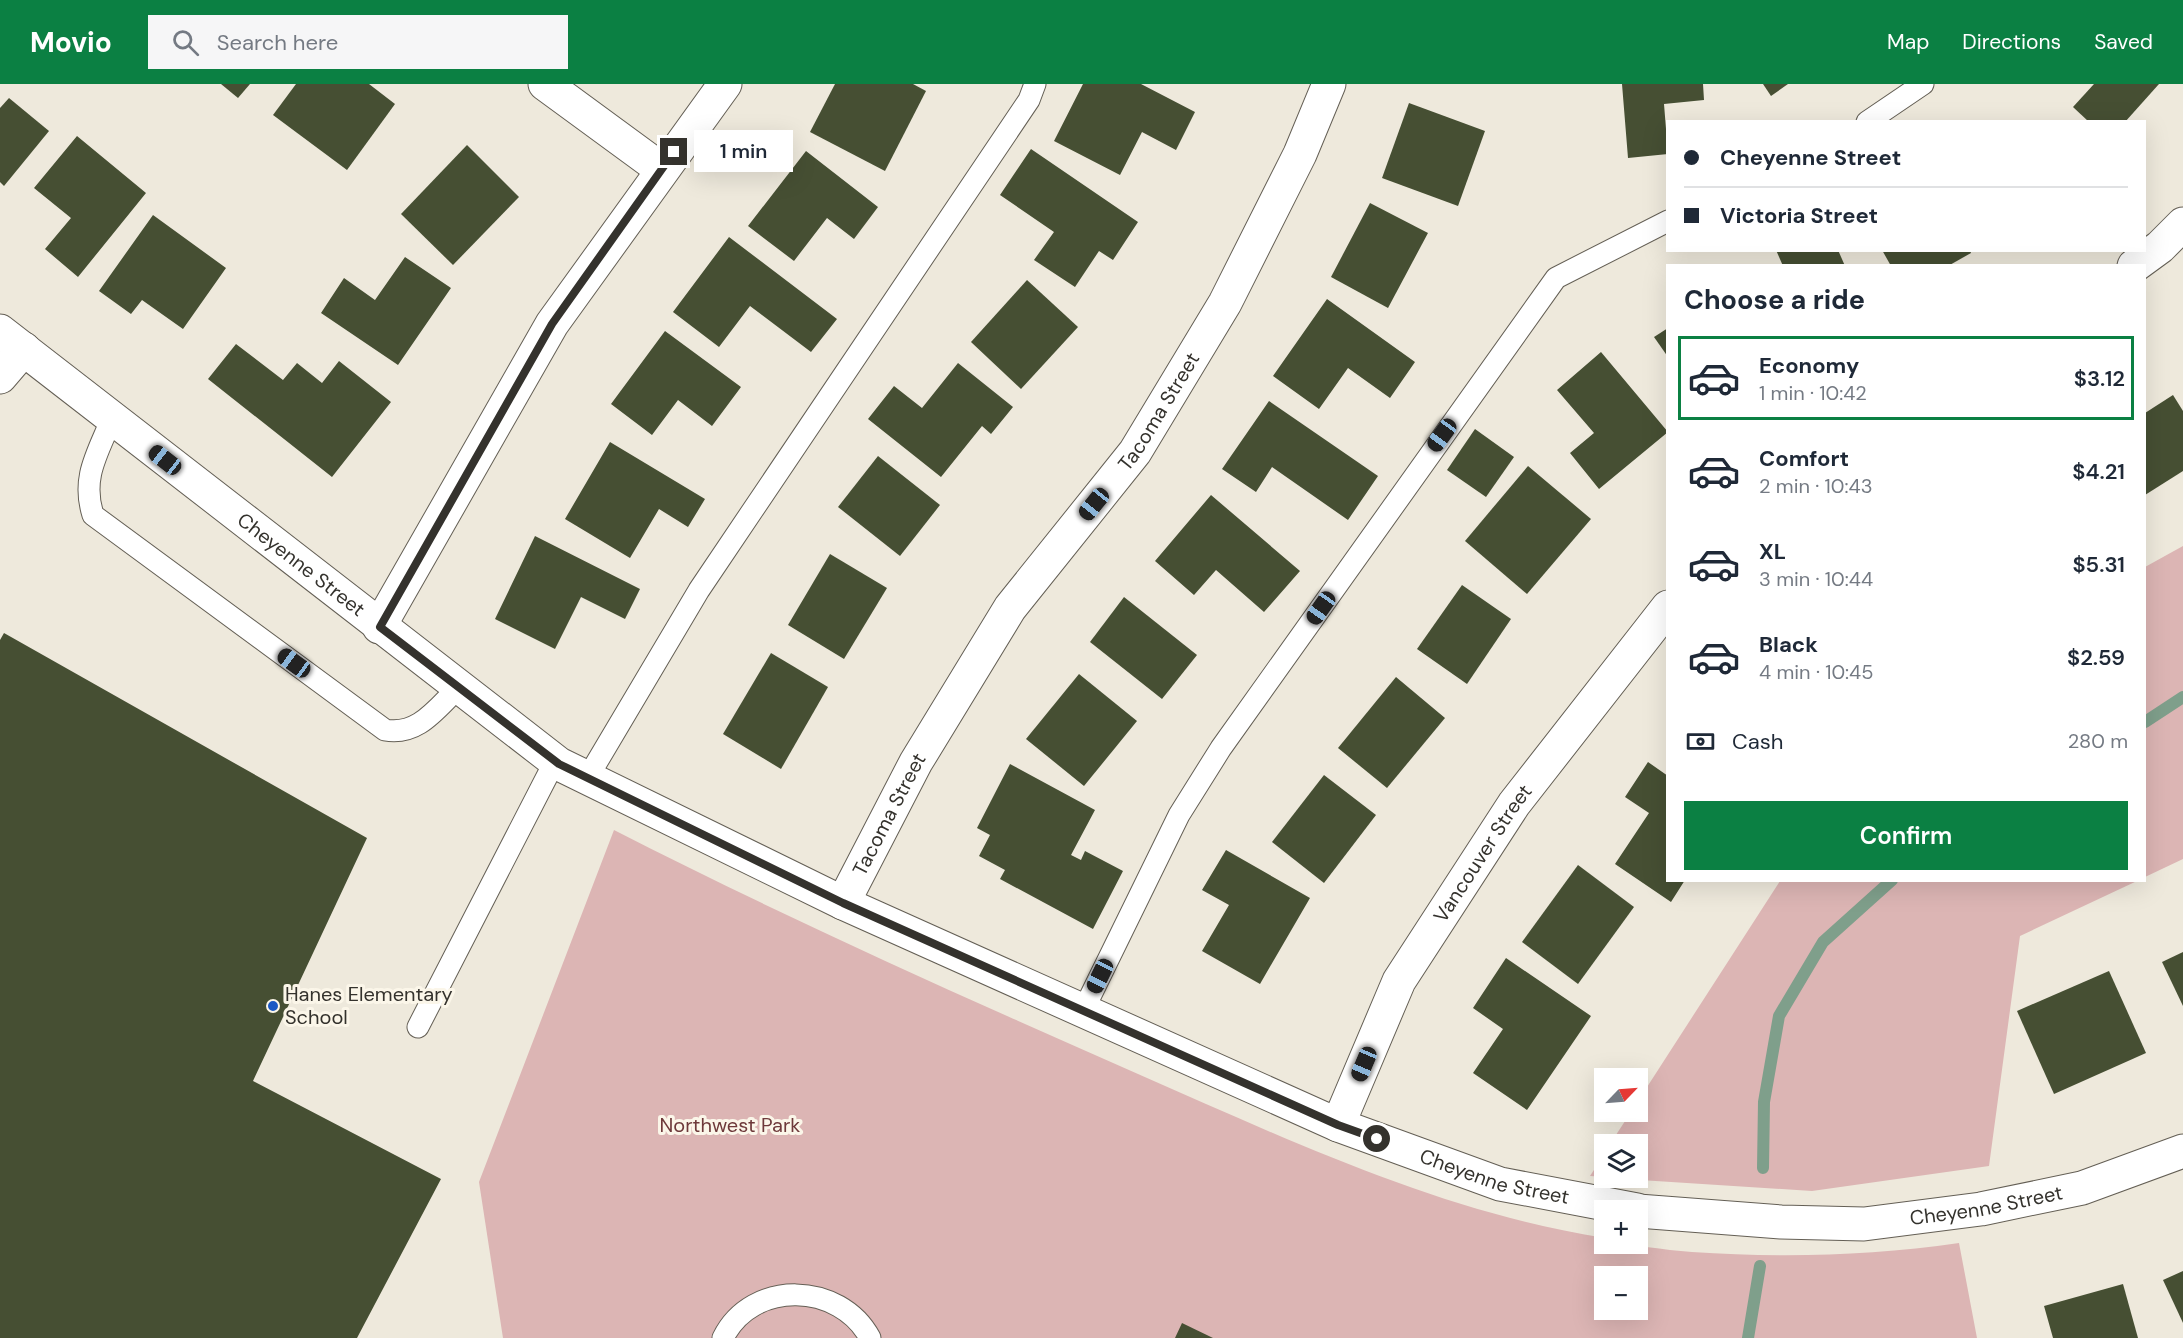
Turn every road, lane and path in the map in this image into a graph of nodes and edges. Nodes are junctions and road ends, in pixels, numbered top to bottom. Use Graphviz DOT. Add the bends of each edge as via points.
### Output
graph roads {
  1 [pos="545,84"];
  2 [pos="725,84"];
  3 [pos="1035,84"];
  4 [pos="1329,84"];
  5 [pos="1923,84"];
  6 [pos="1871,120"];
  7 [pos="661,169"];
  8 [pos="1666,222"];
  9 [pos="2183,224"];
  10 [pos="2137,264"];
  11 [pos="12,340"];
  12 [pos="0,377"];
  13 [pos="112,418"];
  14 [pos="1666,610"];
  15 [pos="380,627"];
  16 [pos="458,688"];
  17 [pos="555,761"];
  18 [pos="588,777"];
  19 [pos="843,903"];
  20 [pos="1083,1011"];
  21 [pos="418,1027"];
  22 [pos="1338,1125"];
  23 [pos="2183,1151"];
  24 [pos="1594,1202"];
  25 [pos="1648,1212"];
  26 [pos="723,1338"];
  27 [pos="870,1338"];
  1 -- 7 [label="street"];
  2 -- 7 [label="street"];
  3 -- 18 [label="lane" via="1029,100 699,590"];
  4 -- 19 [label="street, Tacoma Street" via="1300,154 1225,303 1135,452 1010,608 916,762"];
  5 -- 6 [label="lane"];
  7 -- 15 [label="street" via="552,324"];
  8 -- 20 [label="lane" via="1556,278 1221,748 1179,815"];
  9 -- 10 [label="street"];
  11 -- 12 [label="street"];
  11 -- 13 [label="street, Cheyenne Street"];
  13 -- 15 [label="street, Cheyenne Street"];
  13 -- 16 [label="lane" via="88,479 87,496 93,515 385,730 401,733 421,723"];
  14 -- 22 [label="street, Vancouver Street" via="1514,804 1399,981"];
  15 -- 16 [label="street, Cheyenne Street"];
  16 -- 17 [label="street, Cheyenne Street"];
  17 -- 18 [label="street, Cheyenne Street"];
  17 -- 21 [label="lane"];
  18 -- 19 [label="street, Cheyenne Street"];
  19 -- 20 [label="street, Cheyenne Street"];
  20 -- 22 [label="street, Cheyenne Street"];
  22 -- 24 [label="street, Cheyenne Street" via="1500,1184"];
  23 -- 25 [label="street, Cheyenne Street" via="2082,1188 1981,1209 1864,1224"];
  26 -- 27 [label="lane" via="738,1317 755,1304 797,1293 818,1296 838,1305 856,1318"];
}
